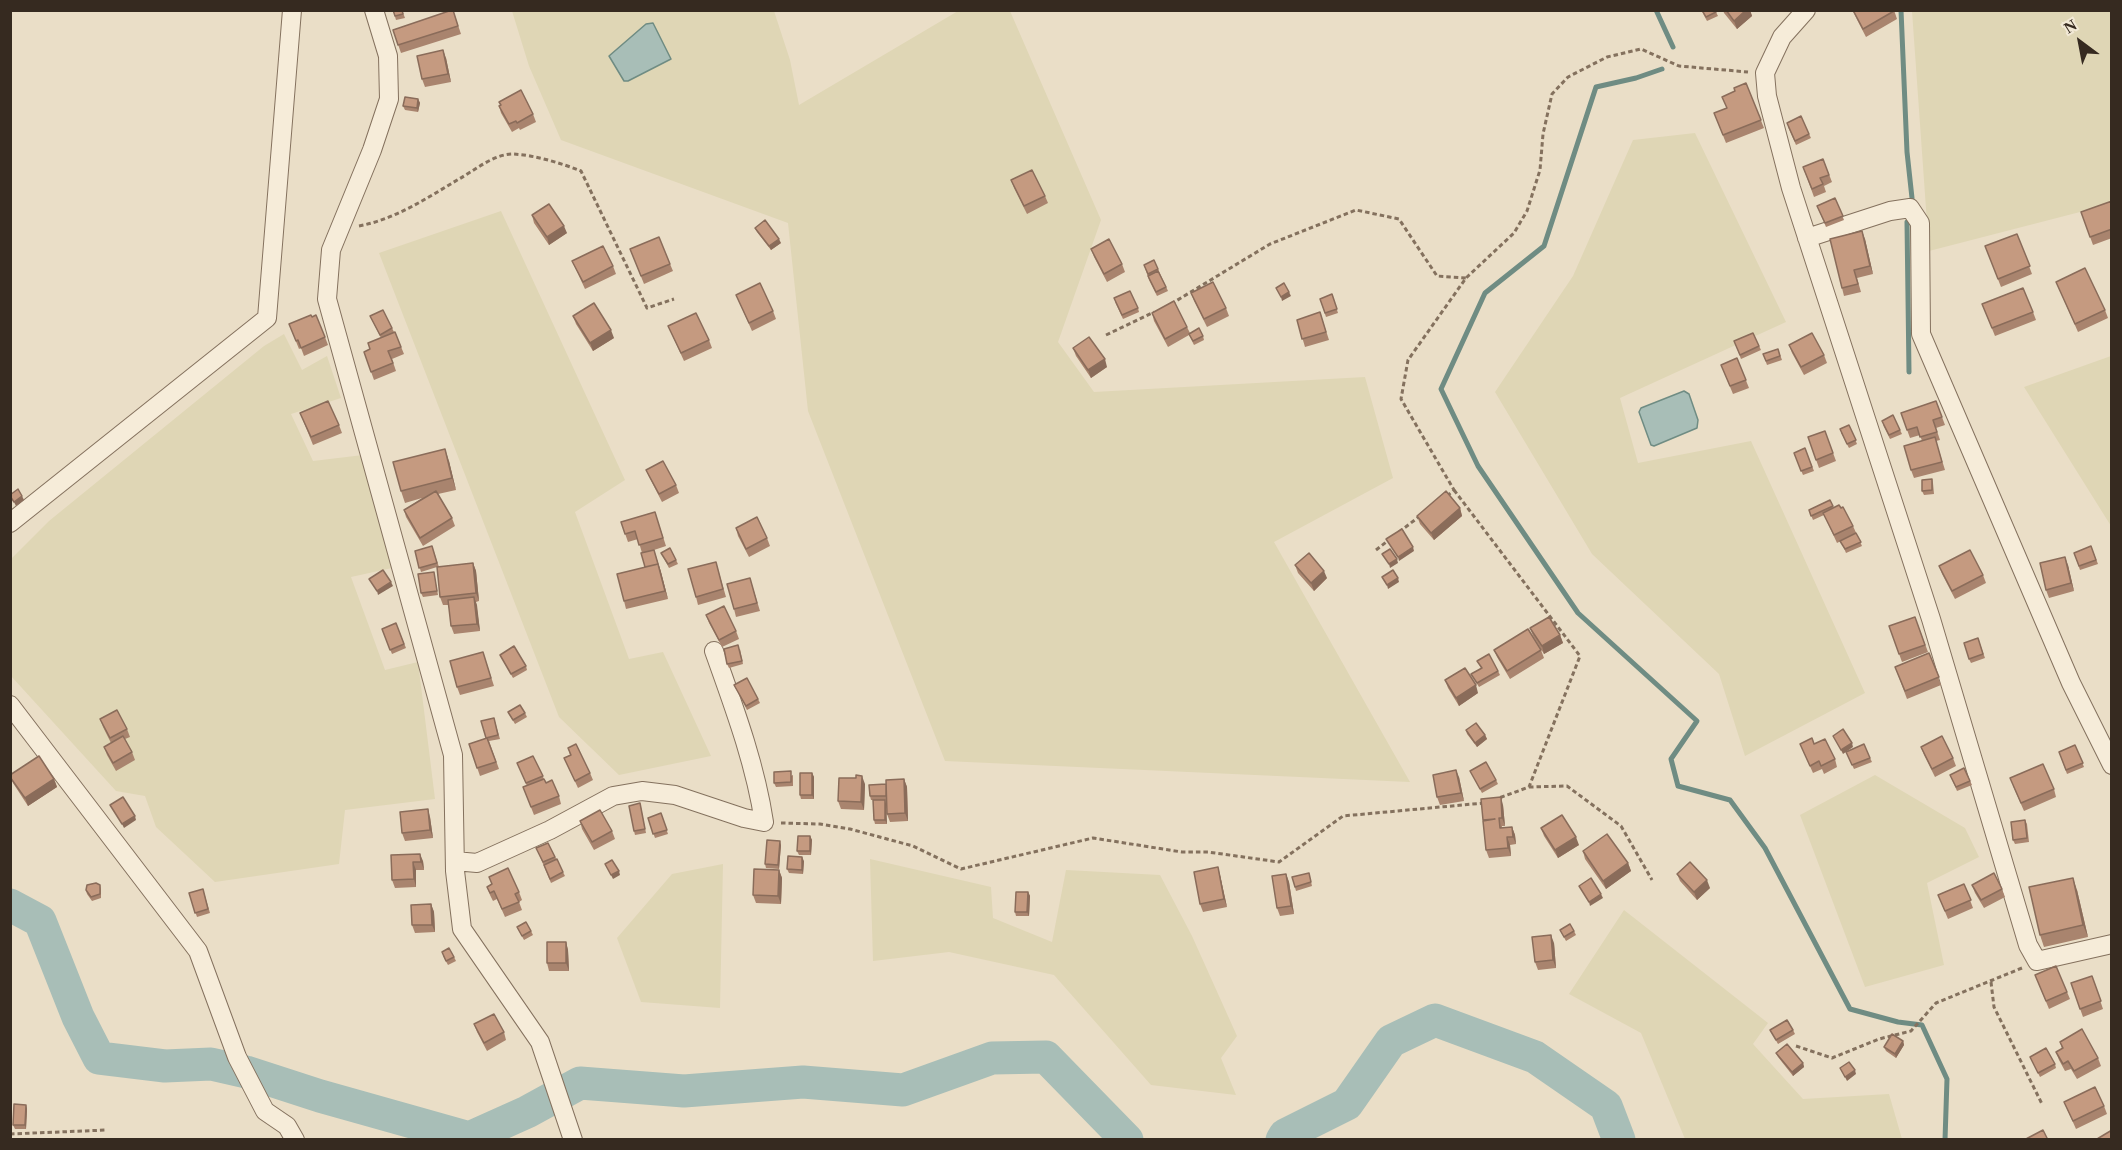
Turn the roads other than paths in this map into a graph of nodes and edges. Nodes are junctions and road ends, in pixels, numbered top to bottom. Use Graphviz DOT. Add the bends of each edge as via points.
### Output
graph roads {
  1 [pos="292,10"];
  2 [pos="374,10"];
  3 [pos="1806,10"];
  4 [pos="1807,238"];
  5 [pos="10,523"];
  6 [pos="714,651"];
  7 [pos="10,705"];
  8 [pos="2112,765"];
  9 [pos="455,861"];
  10 [pos="2112,944"];
  11 [pos="295,1140"];
  12 [pos="573,1140"];
  1 -- 5 [label="street" via="267,318"];
  2 -- 9 [label="street" via="388,56 389,99 332,250 327,299 453,755"];
  3 -- 4 [label="street" via="1782,37 1765,73 1767,96"];
  4 -- 8 [label="street" via="1910,208 1920,223 1921,334 2071,683"];
  4 -- 10 [label="street" via="1931,619 2028,945 2037,961"];
  6 -- 9 [label="street" via="745,739 764,822 675,795 642,791 613,796 477,863"];
  7 -- 11 [label="street" via="198,951 237,1057 265,1111 287,1126"];
  9 -- 12 [label="street" via="462,929 540,1042"];
}
